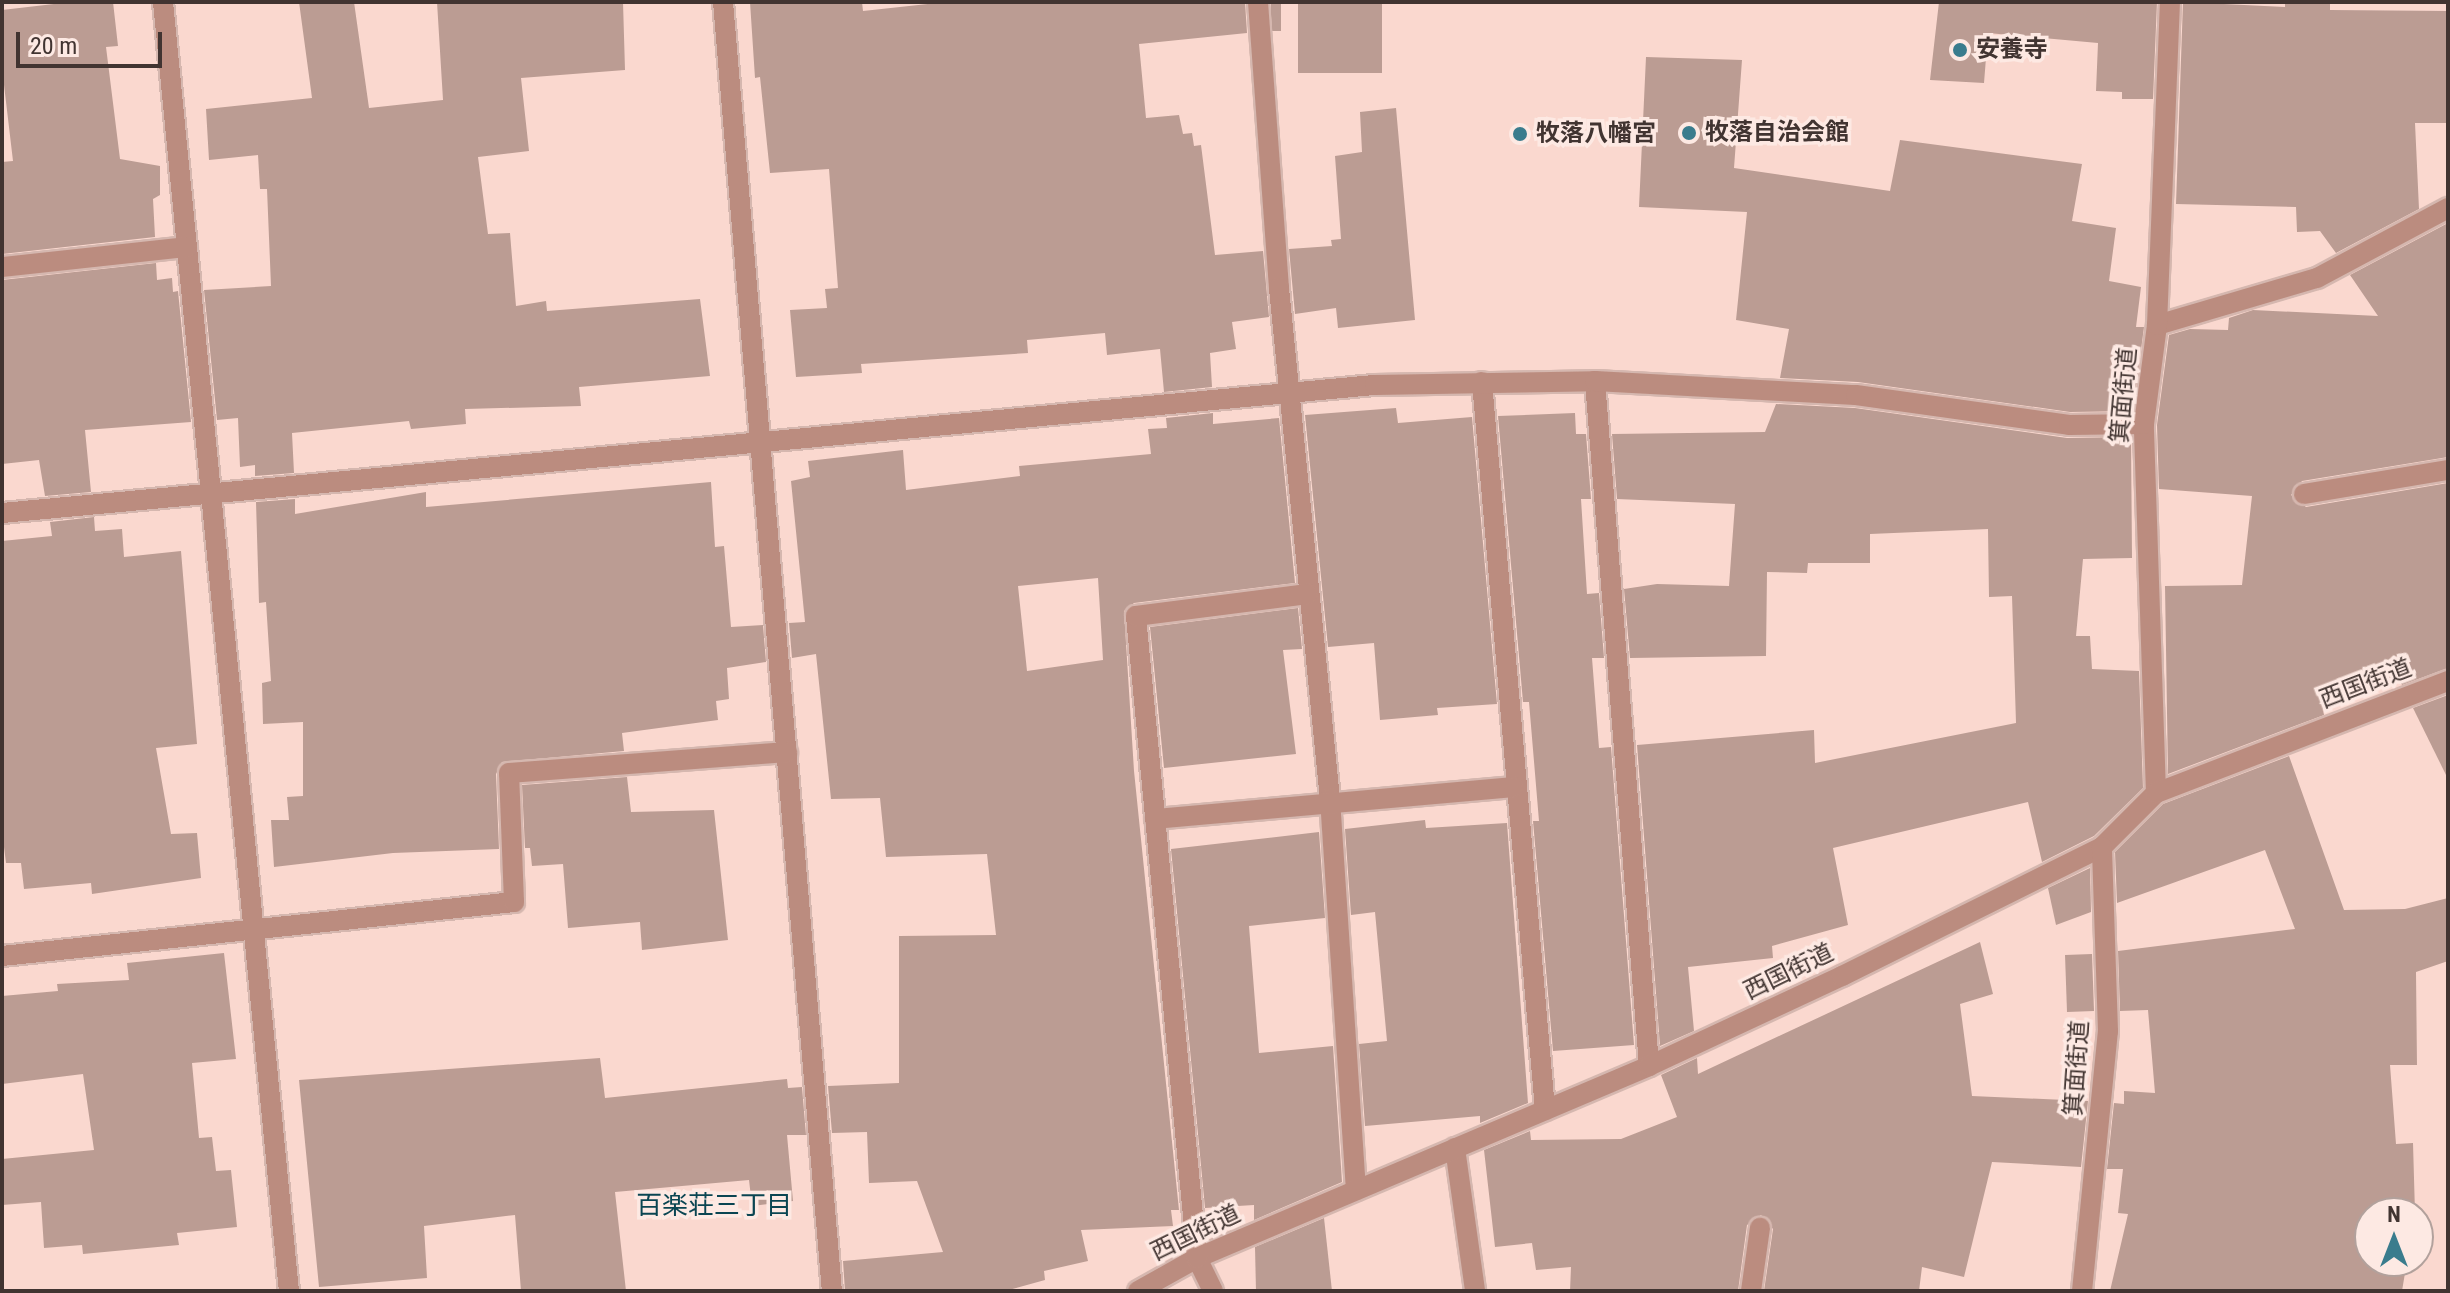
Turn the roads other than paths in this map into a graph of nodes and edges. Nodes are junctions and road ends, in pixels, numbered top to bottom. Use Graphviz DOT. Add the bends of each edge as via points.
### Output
graph roads {
  1 [pos="163,2"];
  2 [pos="723,2"];
  3 [pos="1258,2"];
  4 [pos="2170,2"];
  5 [pos="2448,208"];
  6 [pos="187,247"];
  7 [pos="2,267"];
  8 [pos="2157,325"];
  9 [pos="1595,381"];
  10 [pos="1482,382"];
  11 [pos="1289,390"];
  12 [pos="2144,424"];
  13 [pos="761,444"];
  14 [pos="2448,470"];
  15 [pos="211,491"];
  16 [pos="2304,494"];
  17 [pos="2,513"];
  18 [pos="1308,594"];
  19 [pos="2448,681"];
  20 [pos="787,752"];
  21 [pos="1513,787"];
  22 [pos="2156,793"];
  23 [pos="1330,799"];
  24 [pos="1155,819"];
  25 [pos="2102,847"];
  26 [pos="254,933"];
  27 [pos="2,956"];
  28 [pos="1649,1066"];
  29 [pos="1545,1110"];
  30 [pos="1455,1148"];
  31 [pos="1356,1190"];
  32 [pos="1760,1228"];
  33 [pos="1197,1258"];
  34 [pos="289,1291"];
  35 [pos="832,1291"];
  36 [pos="1138,1291"];
  37 [pos="1213,1291"];
  38 [pos="1475,1291"];
  39 [pos="1751,1291"];
  40 [pos="2082,1291"];
  1 -- 6 [label="street"];
  2 -- 13 [label="street"];
  3 -- 11 [label="street"];
  4 -- 8 [label="street, 箕面街道"];
  5 -- 8 [label="street" via="2317,278"];
  6 -- 7 [label="street"];
  6 -- 15 [label="street"];
  8 -- 12 [label="street, 箕面街道"];
  9 -- 10 [label="street"];
  9 -- 12 [label="street" via="1856,395 2069,425"];
  9 -- 28 [label="street"];
  10 -- 11 [label="street"];
  10 -- 21 [label="street"];
  11 -- 13 [label="street"];
  11 -- 18 [label="street"];
  12 -- 22 [label="street, 箕面街道"];
  13 -- 15 [label="street"];
  13 -- 20 [label="street"];
  14 -- 16 [label="street"];
  15 -- 17 [label="street"];
  15 -- 26 [label="street"];
  18 -- 23 [label="street"];
  18 -- 24 [label="street" via="1136,616"];
  19 -- 22 [label="street, 西国街道"];
  20 -- 26 [label="street" via="509,773 514,902"];
  20 -- 35 [label="street"];
  21 -- 23 [label="street"];
  21 -- 29 [label="street"];
  22 -- 25 [label="street, 西国街道"];
  23 -- 24 [label="street"];
  23 -- 31 [label="street"];
  24 -- 33 [label="street"];
  25 -- 28 [label="street, 西国街道"];
  25 -- 40 [label="street, 箕面街道" via="2108,1031"];
  26 -- 27 [label="street"];
  26 -- 34 [label="street"];
  28 -- 29 [label="street, 西国街道"];
  29 -- 30 [label="street, 西国街道"];
  30 -- 31 [label="street, 西国街道"];
  30 -- 38 [label="street"];
  31 -- 33 [label="street, 西国街道"];
  32 -- 39 [label="street"];
  33 -- 36 [label="street, 西国街道"];
  33 -- 37 [label="street"];
}
